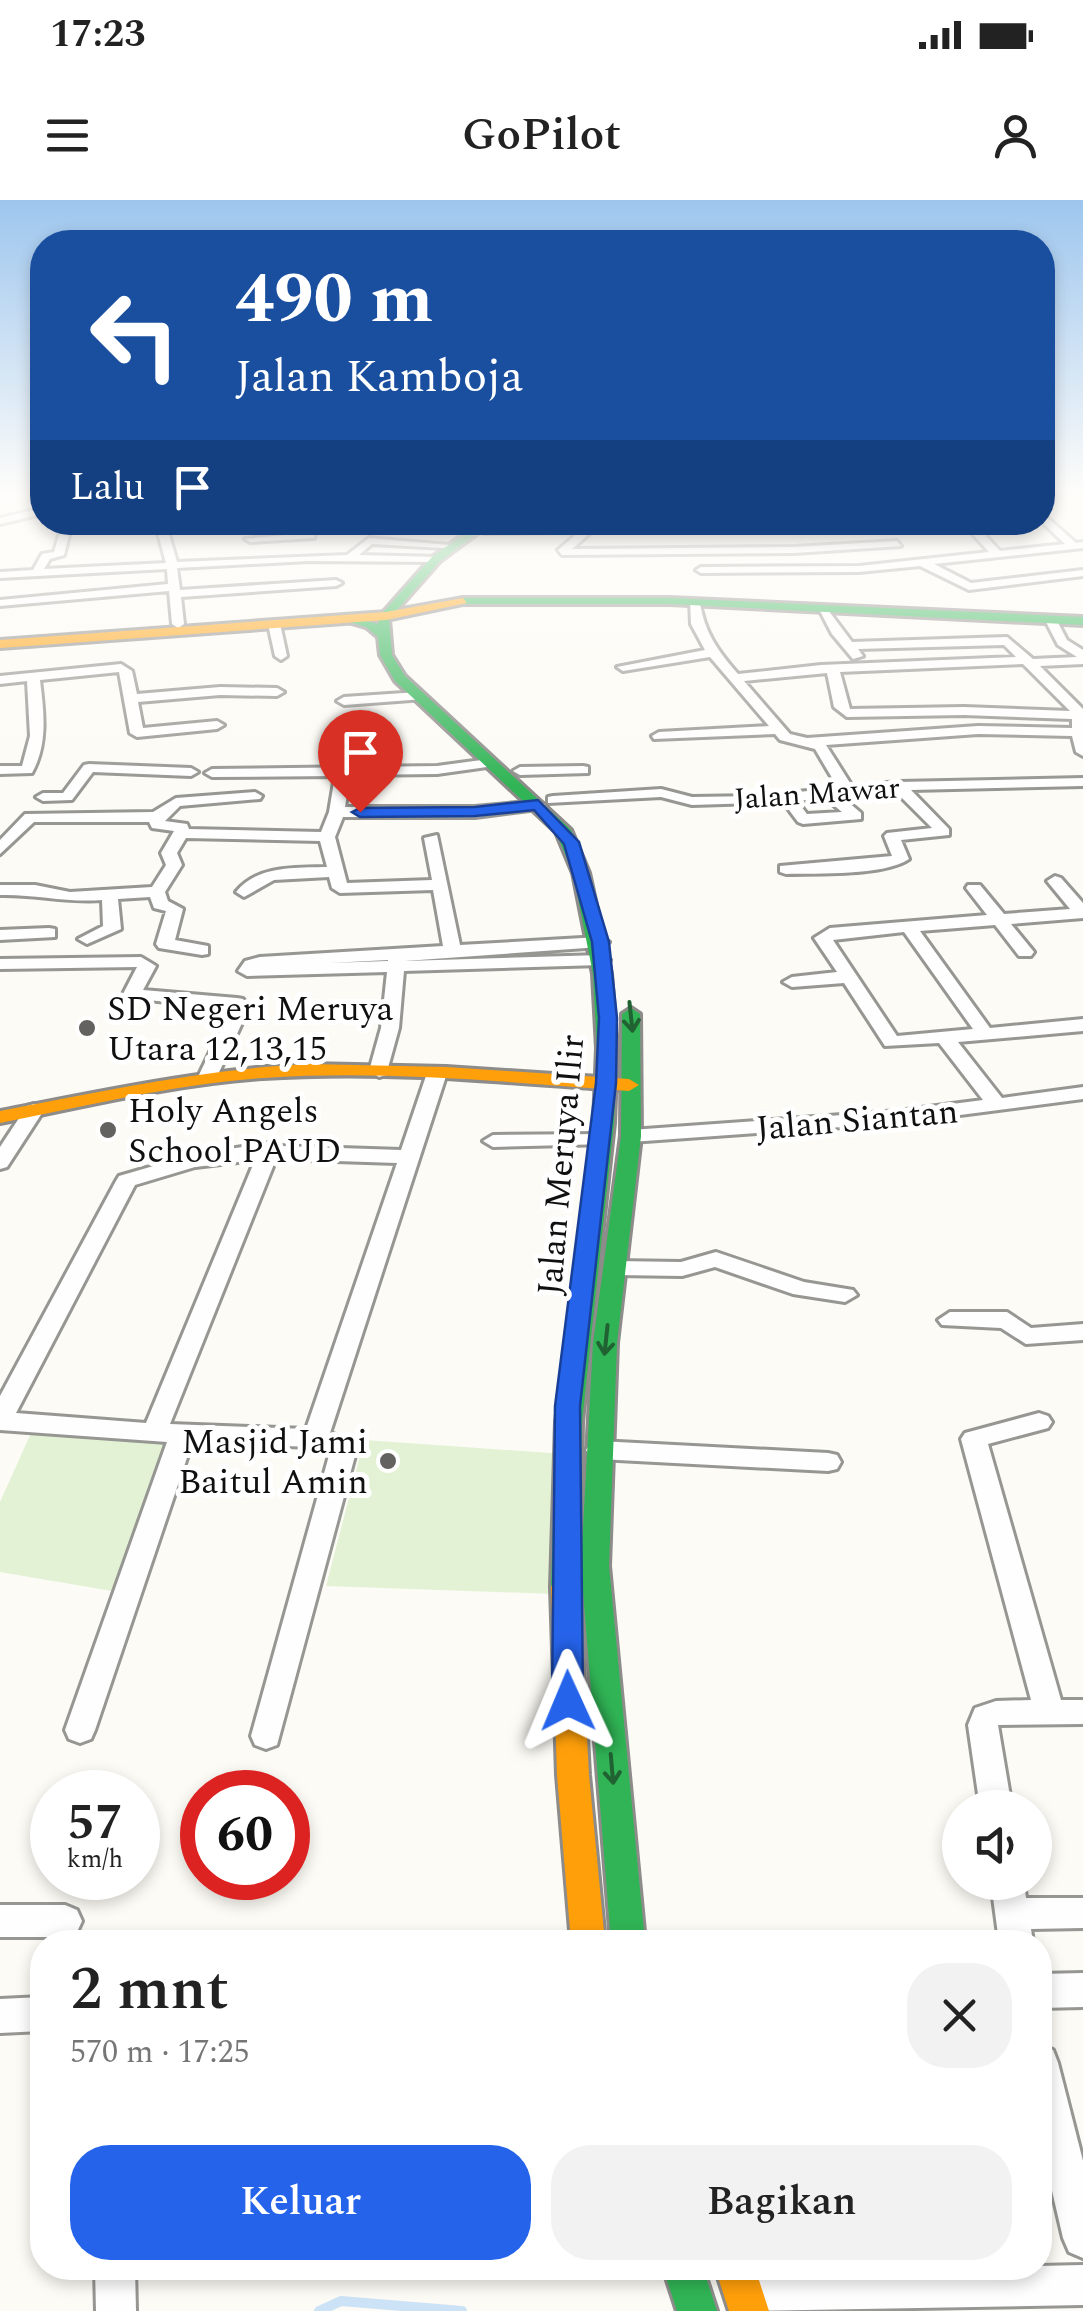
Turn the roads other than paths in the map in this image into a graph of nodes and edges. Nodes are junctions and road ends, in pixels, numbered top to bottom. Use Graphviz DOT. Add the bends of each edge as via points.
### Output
graph roads {
  1 [pos="202,590"];
  2 [pos="408,590"];
  3 [pos="412,590"];
  4 [pos="973,590"];
  5 [pos="176,591"];
  6 [pos="694,602"];
  7 [pos="0,603"];
  8 [pos="825,609"];
  9 [pos="385,613"];
  10 [pos="978,614"];
  11 [pos="1051,620"];
  12 [pos="1083,621"];
  13 [pos="235,623"];
  14 [pos="178,624"];
  15 [pos="274,624"];
  16 [pos="0,641"];
  17 [pos="852,646"];
  18 [pos="714,653"];
  19 [pos="281,656"];
  20 [pos="1082,658"];
  21 [pos="1028,662"];
  22 [pos="622,667"];
  23 [pos="833,669"];
  24 [pos="862,669"];
  25 [pos="33,676"];
  26 [pos="735,678"];
  27 [pos="0,680"];
  28 [pos="277,692"];
  29 [pos="419,696"];
  30 [pos="130,699"];
  31 [pos="344,702"];
  32 [pos="1071,702"];
  33 [pos="1012,703"];
  34 [pos="1079,716"];
  35 [pos="714,722"];
  36 [pos="216,725"];
  37 [pos="776,725"];
  38 [pos="1081,734"];
  39 [pos="659,736"];
  40 [pos="810,742"];
  41 [pos="128,751"];
  42 [pos="1083,752"];
  43 [pos="489,763"];
  44 [pos="0,770"];
  45 [pos="583,770"];
  46 [pos="520,771"];
  47 [pos="191,772"];
  48 [pos="343,772"];
  49 [pos="212,773"];
  50 [pos="1083,782"];
  51 [pos="899,786"];
  52 [pos="846,789"];
  53 [pos="827,792"];
  54 [pos="255,796"];
  55 [pos="786,797"];
  56 [pos="43,798"];
  57 [pos="546,803"];
  58 [pos="337,812"];
  59 [pos="156,817"];
  60 [pos="8,830"];
  61 [pos="57,832"];
  62 [pos="181,833"];
  63 [pos="327,837"];
  64 [pos="432,838"];
  65 [pos="0,850"];
  66 [pos="786,869"];
  67 [pos="334,872"];
  68 [pos="1055,882"];
  69 [pos="440,885"];
  70 [pos="974,888"];
  71 [pos="0,890"];
  72 [pos="156,892"];
  73 [pos="244,892"];
  74 [pos="110,896"];
  75 [pos="998,918"];
  76 [pos="908,926"];
  77 [pos="49,932"];
  78 [pos="0,935"];
  79 [pos="86,938"];
  80 [pos="452,948"];
  81 [pos="202,950"];
  82 [pos="1025,952"];
  83 [pos="596,954"];
  84 [pos="397,959"];
  85 [pos="0,964"];
  86 [pos="846,977"];
  87 [pos="792,982"];
  88 [pos="591,997"];
  89 [pos="1083,1024"];
  90 [pos="984,1032"];
  91 [pos="951,1036"];
  92 [pos="380,1071"];
  93 [pos="437,1073"];
  94 [pos="208,1077"];
  95 [pos="606,1083"];
  96 [pos="634,1085"];
  97 [pos="1083,1093"];
  98 [pos="1004,1104"];
  99 [pos="34,1110"];
  100 [pos="2,1112"];
  101 [pos="631,1136"];
  102 [pos="601,1140"];
  103 [pos="492,1141"];
  104 [pos="270,1150"];
  105 [pos="407,1156"];
  106 [pos="0,1162"];
  107 [pos="615,1268"];
  108 [pos="844,1294"];
  109 [pos="950,1320"];
  110 [pos="1083,1332"];
  111 [pos="568,1406"];
  112 [pos="600,1410"];
  113 [pos="0,1420"];
  114 [pos="1039,1422"];
  115 [pos="168,1433"];
  116 [pos="316,1438"];
  117 [pos="599,1450"];
  118 [pos="828,1462"];
  119 [pos="565,1497"];
  120 [pos="597,1498"];
  121 [pos="1083,1712"];
  122 [pos="1050,1713"];
  123 [pos="80,1730"];
  124 [pos="266,1736"];
  125 [pos="993,1790"];
  126 [pos="1012,1913"];
  127 [pos="1083,1913"];
  128 [pos="65,1921"];
  129 [pos="0,1922"];
  130 [pos="587,1930"];
  131 [pos="627,1930"];
  132 [pos="1052,1990"];
  133 [pos="1083,1990"];
  134 [pos="30,2015"];
  135 [pos="0,2016"];
  136 [pos="1052,2113"];
  137 [pos="1083,2238"];
  138 [pos="115,2280"];
  139 [pos="687,2280"];
  140 [pos="808,2280"];
  141 [pos="886,2280"];
  142 [pos="1083,2286"];
  143 [pos="742,2290"];
  144 [pos="116,2311"];
  145 [pos="697,2311"];
  1 -- 5 [label="street"];
  2 -- 9 [label="main road"];
  3 -- 9 [label="main road"];
  4 -- 10 [label="street"];
  5 -- 7 [label="street"];
  5 -- 14 [label="street"];
  6 -- 8 [label="main road"];
  6 -- 9 [label="main road" via="493,600"];
  6 -- 18 [label="street" via="696,624"];
  8 -- 10 [label="main road"];
  8 -- 17 [label="street"];
  9 -- 13 [label="main road"];
  9 -- 15 [label="main road"];
  9 -- 29 [label="main road, Jalan Meruya Ilir" via="391,667"];
  9 -- 46 [label="main road, Jalan Meruya Ilir" via="411,672"];
  10 -- 11 [label="main road"];
  11 -- 12 [label="main road"];
  11 -- 20 [label="street" via="1057,636"];
  13 -- 14 [label="main road"];
  13 -- 15 [label="main road"];
  13 -- 16 [label="main road"];
  14 -- 16 [label="main road"];
  15 -- 19 [label="street"];
  17 -- 21 [label="street" via="1006,641"];
  17 -- 24 [label="street"];
  18 -- 22 [label="street"];
  18 -- 26 [label="street"];
  20 -- 21 [label="street"];
  21 -- 24 [label="street"];
  21 -- 32 [label="street"];
  23 -- 24 [label="street"];
  23 -- 26 [label="street"];
  23 -- 34 [label="street" via="847,713"];
  25 -- 27 [label="street"];
  25 -- 30 [label="street" via="120,668"];
  25 -- 44 [label="street" via="34,757 27,770"];
  26 -- 37 [label="street"];
  28 -- 30 [label="street"];
  29 -- 31 [label="street"];
  29 -- 43 [label="main road, Jalan Meruya Ilir"];
  30 -- 41 [label="street"];
  32 -- 33 [label="street"];
  32 -- 34 [label="street"];
  34 -- 38 [label="street"];
  35 -- 37 [label="street"];
  36 -- 41 [label="street"];
  37 -- 39 [label="street"];
  37 -- 40 [label="street" via="791,739"];
  38 -- 40 [label="street" via="978,730"];
  38 -- 42 [label="street"];
  40 -- 52 [label="street" via="820,746"];
  41 -- 47 [label="street"];
  41 -- 56 [label="street" via="89,768 70,795"];
  43 -- 48 [label="street"];
  43 -- 57 [label="main road, Jalan Meruya Ilir"];
  45 -- 46 [label="street"];
  46 -- 57 [label="main road, Jalan Meruya Ilir"];
  48 -- 49 [label="street"];
  48 -- 58 [label="street"];
  50 -- 51 [label="street, Jalan Mawar"];
  51 -- 52 [label="street, Jalan Mawar"];
  51 -- 66 [label="street" via="944,832 892,836 901,859"];
  52 -- 53 [label="street, Jalan Mawar"];
  53 -- 55 [label="street, Jalan Mawar"];
  53 -- 55 [label="street" via="856,816 803,819"];
  54 -- 59 [label="street" via="176,802"];
  55 -- 57 [label="street, Jalan Mawar" via="682,791"];
  57 -- 58 [label="street, Jalan Mawar" via="475,812"];
  57 -- 83 [label="main road, Jalan Meruya Ilir" via="572,842"];
  57 -- 96 [label="main road, Jalan Meruya Ilir, one-way" via="585,834 594,854 628,983"];
  58 -- 63 [label="street"];
  59 -- 60 [label="street" via="30,817"];
  59 -- 62 [label="street" via="157,825 182,826"];
  60 -- 61 [label="street"];
  60 -- 65 [label="street"];
  62 -- 63 [label="street"];
  62 -- 72 [label="street" via="169,853 174,866"];
  63 -- 67 [label="street"];
  64 -- 69 [label="street"];
  67 -- 69 [label="street" via="340,888"];
  67 -- 73 [label="street" via="264,878"];
  68 -- 75 [label="street" via="1083,913"];
  69 -- 80 [label="street"];
  70 -- 75 [label="street"];
  71 -- 74 [label="street"];
  72 -- 74 [label="street"];
  72 -- 81 [label="street" via="160,904 175,908 165,944"];
  74 -- 79 [label="street" via="112,929"];
  75 -- 76 [label="street"];
  75 -- 82 [label="street"];
  76 -- 86 [label="street" via="824,934"];
  76 -- 90 [label="street"];
  77 -- 78 [label="street"];
  80 -- 83 [label="street"];
  80 -- 84 [label="street"];
  83 -- 84 [label="street"];
  83 -- 88 [label="street"];
  83 -- 95 [label="main road, Jalan Meruya Ilir" via="608,1018"];
  84 -- 84 [label="street" via="260,962 246,972"];
  84 -- 92 [label="street"];
  85 -- 94 [label="street" via="140,962 147,966 132,994 237,1004"];
  86 -- 87 [label="street"];
  86 -- 91 [label="street" via="892,1042"];
  89 -- 90 [label="street"];
  90 -- 91 [label="street"];
  91 -- 98 [label="street"];
  92 -- 93 [label="main road"];
  92 -- 94 [label="main road"];
  93 -- 95 [label="main road"];
  93 -- 105 [label="street"];
  94 -- 99 [label="main road"];
  95 -- 96 [label="main road"];
  95 -- 102 [label="main road, Jalan Meruya Ilir"];
  96 -- 101 [label="main road, Jalan Meruya Ilir"];
  97 -- 98 [label="street, Jalan Siantan"];
  98 -- 101 [label="street, Jalan Siantan"];
  99 -- 100 [label="main road"];
  99 -- 106 [label="street"];
  101 -- 107 [label="main road, Jalan Meruya Ilir"];
  102 -- 103 [label="street"];
  102 -- 111 [label="main road, Jalan Meruya Ilir"];
  104 -- 105 [label="street"];
  104 -- 113 [label="street" via="127,1180"];
  104 -- 115 [label="street"];
  105 -- 116 [label="street"];
  107 -- 108 [label="street" via="682,1269 716,1260 800,1289"];
  107 -- 112 [label="main road, Jalan Meruya Ilir, one-way"];
  109 -- 110 [label="street" via="1006,1320 1026,1336"];
  111 -- 112 [label="main road"];
  111 -- 119 [label="main road, Jalan Meruya Ilir"];
  112 -- 117 [label="main road, Jalan Meruya Ilir"];
  113 -- 115 [label="street"];
  114 -- 122 [label="street" via="974,1439"];
  115 -- 116 [label="street"];
  115 -- 123 [label="street"];
  116 -- 124 [label="street" via="335,1441 342,1452"];
  117 -- 118 [label="street"];
  117 -- 120 [label="main road, Jalan Meruya Ilir"];
  119 -- 120 [label="main road"];
  119 -- 130 [label="main road, Jalan Meruya Ilir" via="568,1701"];
  120 -- 131 [label="main road, Jalan Meruya Ilir, one-way" via="596,1566"];
  121 -- 122 [label="street"];
  122 -- 125 [label="street" via="986,1717"];
  126 -- 127 [label="street"];
  128 -- 129 [label="street"];
  132 -- 133 [label="street"];
  134 -- 135 [label="street"];
  136 -- 137 [label="street"];
  138 -- 144 [label="street"];
  139 -- 145 [label="main road"];
  140 -- 143 [label="street"];
  141 -- 142 [label="street"];
}
